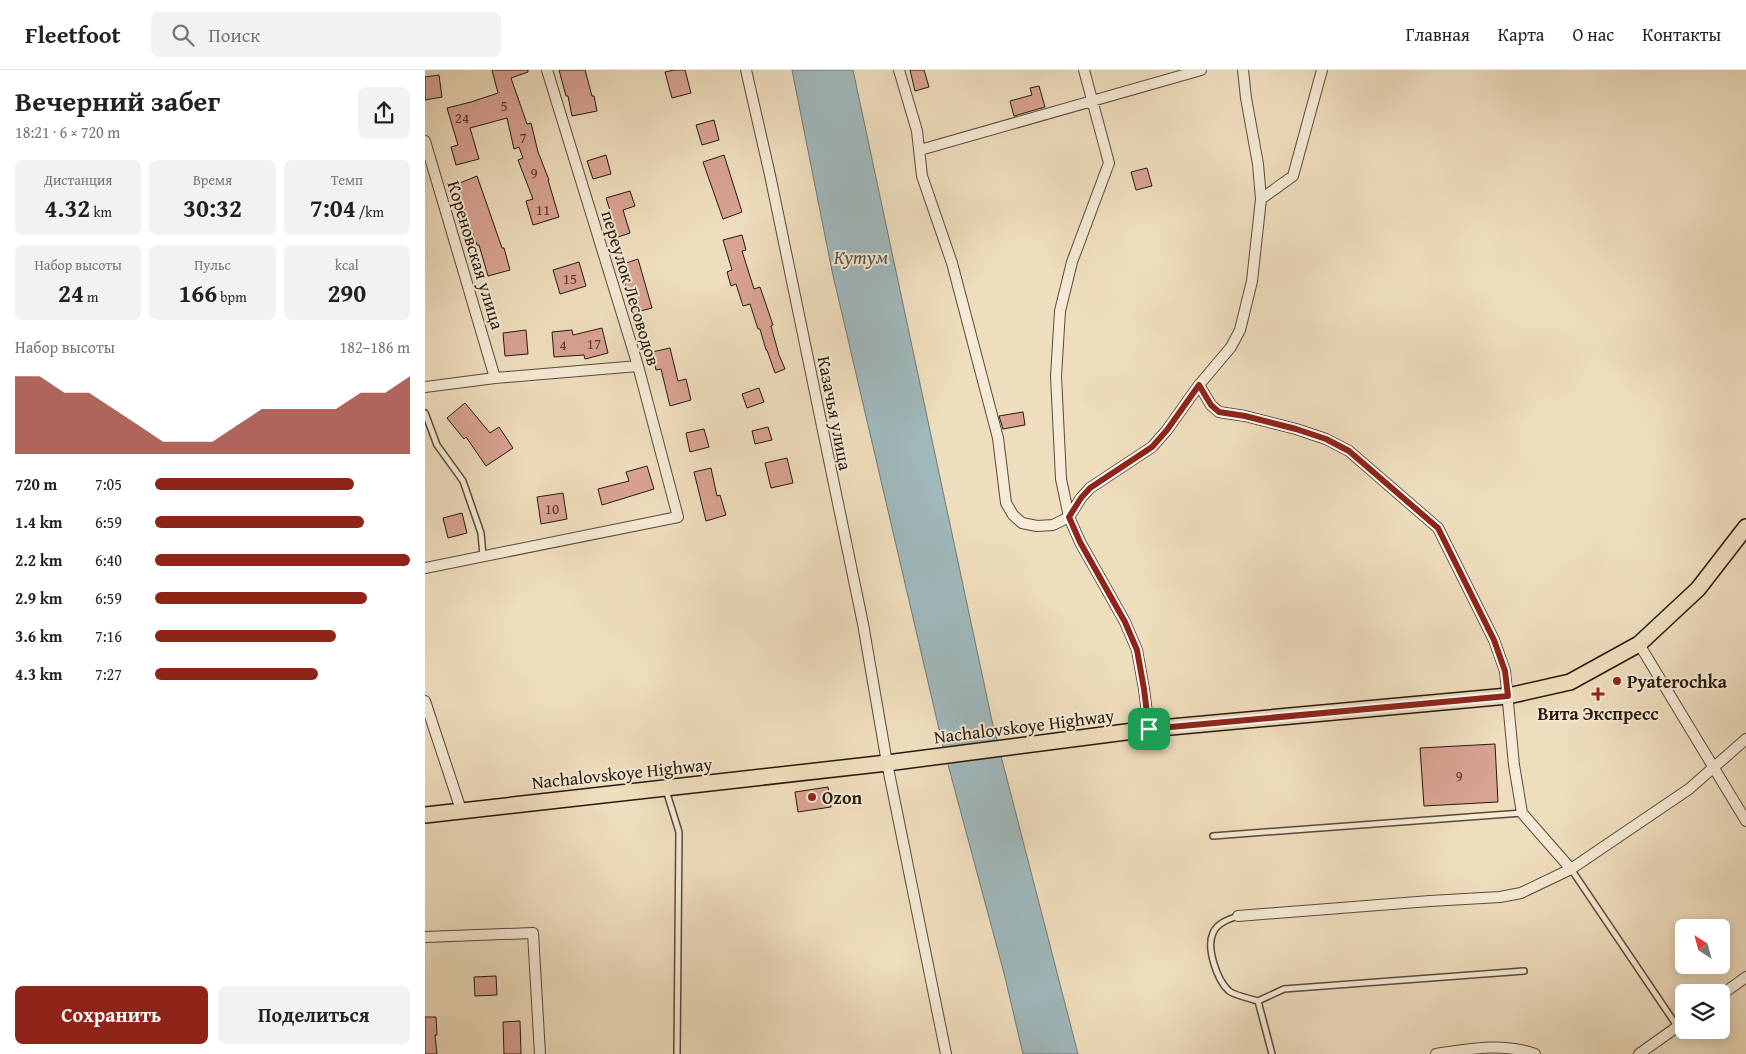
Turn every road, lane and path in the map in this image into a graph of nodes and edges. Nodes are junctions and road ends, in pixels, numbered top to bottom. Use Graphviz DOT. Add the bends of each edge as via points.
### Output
graph roads {
  1 [pos="547,70"];
  2 [pos="746,70"];
  3 [pos="899,70"];
  4 [pos="1084,70"];
  5 [pos="1201,70"];
  6 [pos="1243,70"];
  7 [pos="1323,70"];
  8 [pos="1093,102"];
  9 [pos="425,141"];
  10 [pos="920,150"];
  11 [pos="1261,199"];
  12 [pos="638,366"];
  13 [pos="495,378"];
  14 [pos="1199,385"];
  15 [pos="425,387"];
  16 [pos="425,413"];
  17 [pos="1069,517"];
  18 [pos="1746,527"];
  19 [pos="483,556"];
  20 [pos="425,568"];
  21 [pos="1639,644"];
  22 [pos="1508,696"];
  23 [pos="425,700"];
  24 [pos="1149,729"];
  25 [pos="1746,739"];
  26 [pos="887,762"];
  27 [pos="1714,768"];
  28 [pos="665,788"];
  29 [pos="461,810"];
  30 [pos="1522,813"];
  31 [pos="425,815"];
  32 [pos="1746,821"];
  33 [pos="1213,836"];
  34 [pos="1571,869"];
  35 [pos="1238,916"];
  36 [pos="425,937"];
  37 [pos="1524,971"];
  38 [pos="1746,977"];
  39 [pos="1730,989"];
  40 [pos="1258,1001"];
  41 [pos="1675,1016"];
  42 [pos="1675,1028"];
  43 [pos="540,1054"];
  44 [pos="677,1054"];
  45 [pos="947,1054"];
  46 [pos="1272,1054"];
  47 [pos="1436,1054"];
  48 [pos="1534,1054"];
  49 [pos="1639,1054"];
  1 -- 12 [label="street, переулок Лесоводов"];
  2 -- 26 [label="street, Казачья улица" via="863,624"];
  3 -- 10 [label="street"];
  4 -- 8 [label="street"];
  5 -- 8 [label="street"];
  6 -- 11 [label="street"];
  7 -- 11 [label="street" via="1293,176"];
  8 -- 10 [label="street"];
  8 -- 17 [label="street" via="1109,163 1072,262 1059,311 1057,376 1061,479"];
  9 -- 13 [label="street, Кореновская улица"];
  10 -- 17 [label="street" via="922,176 951,263 998,438 1006,502 1022,523 1053,525"];
  11 -- 14 [label="street" via="1253,281 1240,330 1231,347"];
  12 -- 13 [label="street"];
  12 -- 19 [label="street, переулок Лесоводов" via="678,517"];
  13 -- 15 [label="street"];
  14 -- 17 [label="street" via="1152,447 1090,488"];
  14 -- 22 [label="street" via="1219,412 1296,429 1349,451 1438,528 1494,640 1505,671"];
  16 -- 19 [label="lane" via="437,445 463,481 481,533"];
  17 -- 24 [label="street" via="1137,650"];
  18 -- 21 [label="main road, Nachalovskoye Highway" via="1698,589"];
  19 -- 20 [label="street"];
  21 -- 22 [label="main road, Nachalovskoye Highway" via="1570,682"];
  21 -- 27 [label="street"];
  22 -- 24 [label="main road, Nachalovskoye Highway"];
  22 -- 30 [label="street"];
  23 -- 29 [label="street"];
  24 -- 26 [label="main road, Nachalovskoye Highway"];
  25 -- 27 [label="street"];
  26 -- 28 [label="main road, Nachalovskoye Highway"];
  26 -- 45 [label="street, Казачья улица"];
  27 -- 32 [label="street"];
  27 -- 34 [label="street" via="1689,789"];
  28 -- 29 [label="main road, Nachalovskoye Highway"];
  28 -- 44 [label="lane" via="679,832"];
  29 -- 31 [label="main road, Nachalovskoye Highway"];
  30 -- 33 [label="lane"];
  30 -- 34 [label="street"];
  34 -- 35 [label="street" via="1521,893 1499,897"];
  34 -- 41 [label="lane"];
  35 -- 40 [label="lane" via="1223,922 1213,932 1210,952 1229,992"];
  36 -- 43 [label="street" via="533,933"];
  37 -- 40 [label="lane" via="1284,989"];
  38 -- 39 [label="street"];
  40 -- 46 [label="lane"];
  42 -- 49 [label="street"];
  47 -- 48 [label="street" via="1489,1046"];
}
